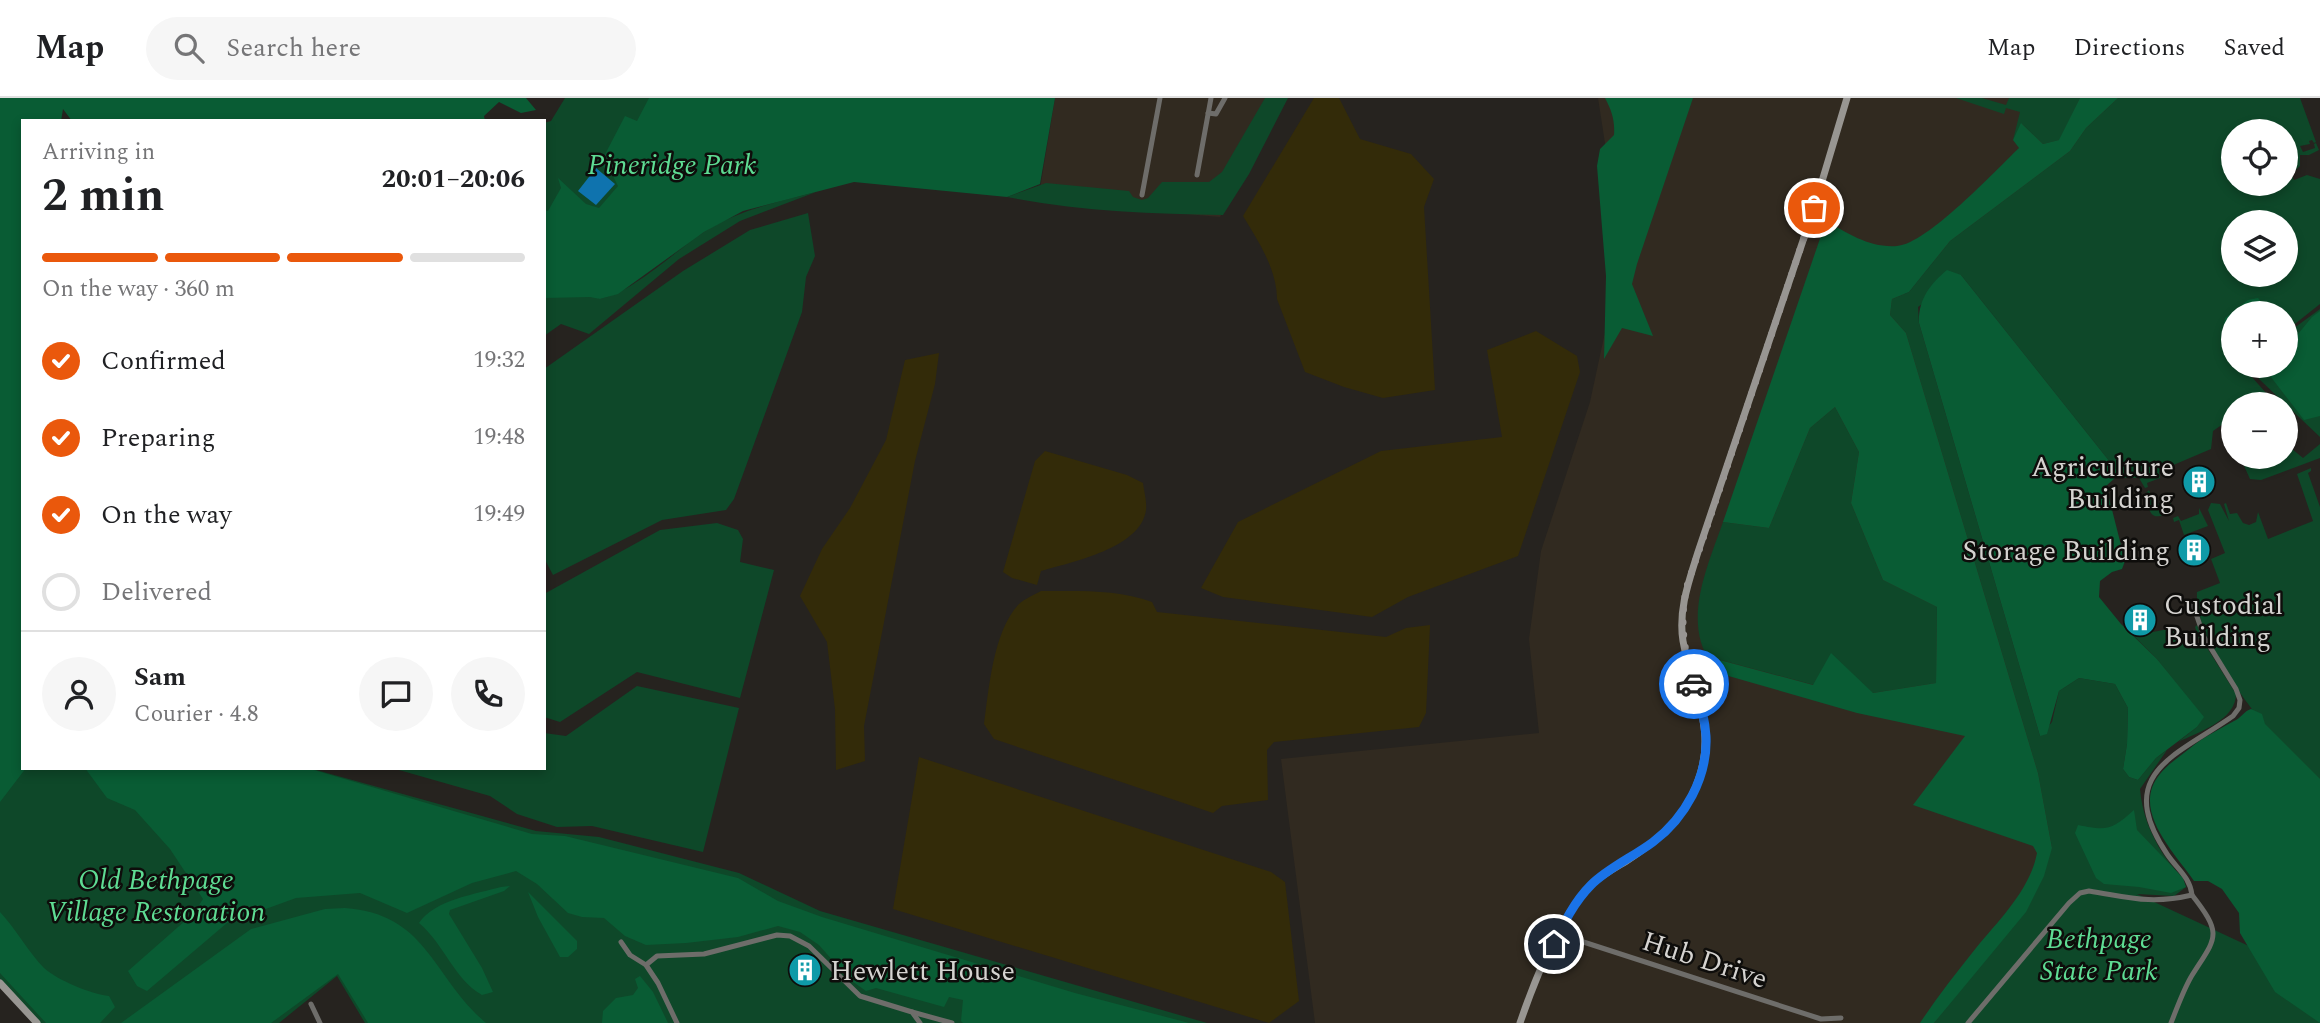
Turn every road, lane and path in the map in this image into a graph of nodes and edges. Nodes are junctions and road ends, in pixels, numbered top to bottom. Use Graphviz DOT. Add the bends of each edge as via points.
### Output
graph roads {
  1 [pos="1160,98"];
  2 [pos="1211,98"];
  3 [pos="1225,98"];
  4 [pos="1847,98"];
  5 [pos="1208,113"];
  6 [pos="1197,175"];
  7 [pos="1142,195"];
  8 [pos="2192,602"];
  9 [pos="2192,895"];
  10 [pos="1558,936"];
  11 [pos="621,942"];
  12 [pos="646,964"];
  13 [pos="0,983"];
  14 [pos="311,1004"];
  15 [pos="912,1012"];
  16 [pos="936,1018"];
  17 [pos="1841,1018"];
  18 [pos="37,1023"];
  19 [pos="320,1023"];
  20 [pos="677,1023"];
  21 [pos="920,1023"];
  22 [pos="927,1023"];
  23 [pos="952,1023"];
  24 [pos="1520,1023"];
  25 [pos="1968,1023"];
  26 [pos="2171,1023"];
  1 -- 7 [label="street"];
  2 -- 5 [label="street"];
  3 -- 5 [label="street" via="1216,114"];
  4 -- 10 [label="main road" via="1684,600 1683,641 1705,726 1700,777 1673,824 1591,885"];
  5 -- 6 [label="street"];
  8 -- 9 [label="street" via="2204,637 2240,700 2233,716 2161,764 2148,788 2145,801 2151,820 2167,854 2187,877"];
  9 -- 25 [label="street" via="2142,901 2080,893"];
  9 -- 26 [label="street" via="2209,917 2211,945"];
  10 -- 17 [label="street, Hub Drive" via="1821,1019"];
  10 -- 24 [label="main road"];
  11 -- 12 [label="street" via="630,955"];
  12 -- 15 [label="street" via="657,956 704,954 777,935 790,936 809,946 860,996"];
  12 -- 20 [label="street"];
  13 -- 18 [label="main road"];
  14 -- 19 [label="street"];
  15 -- 16 [label="street"];
  15 -- 21 [label="street"];
  16 -- 22 [label="street"];
  16 -- 23 [label="street"];
}
